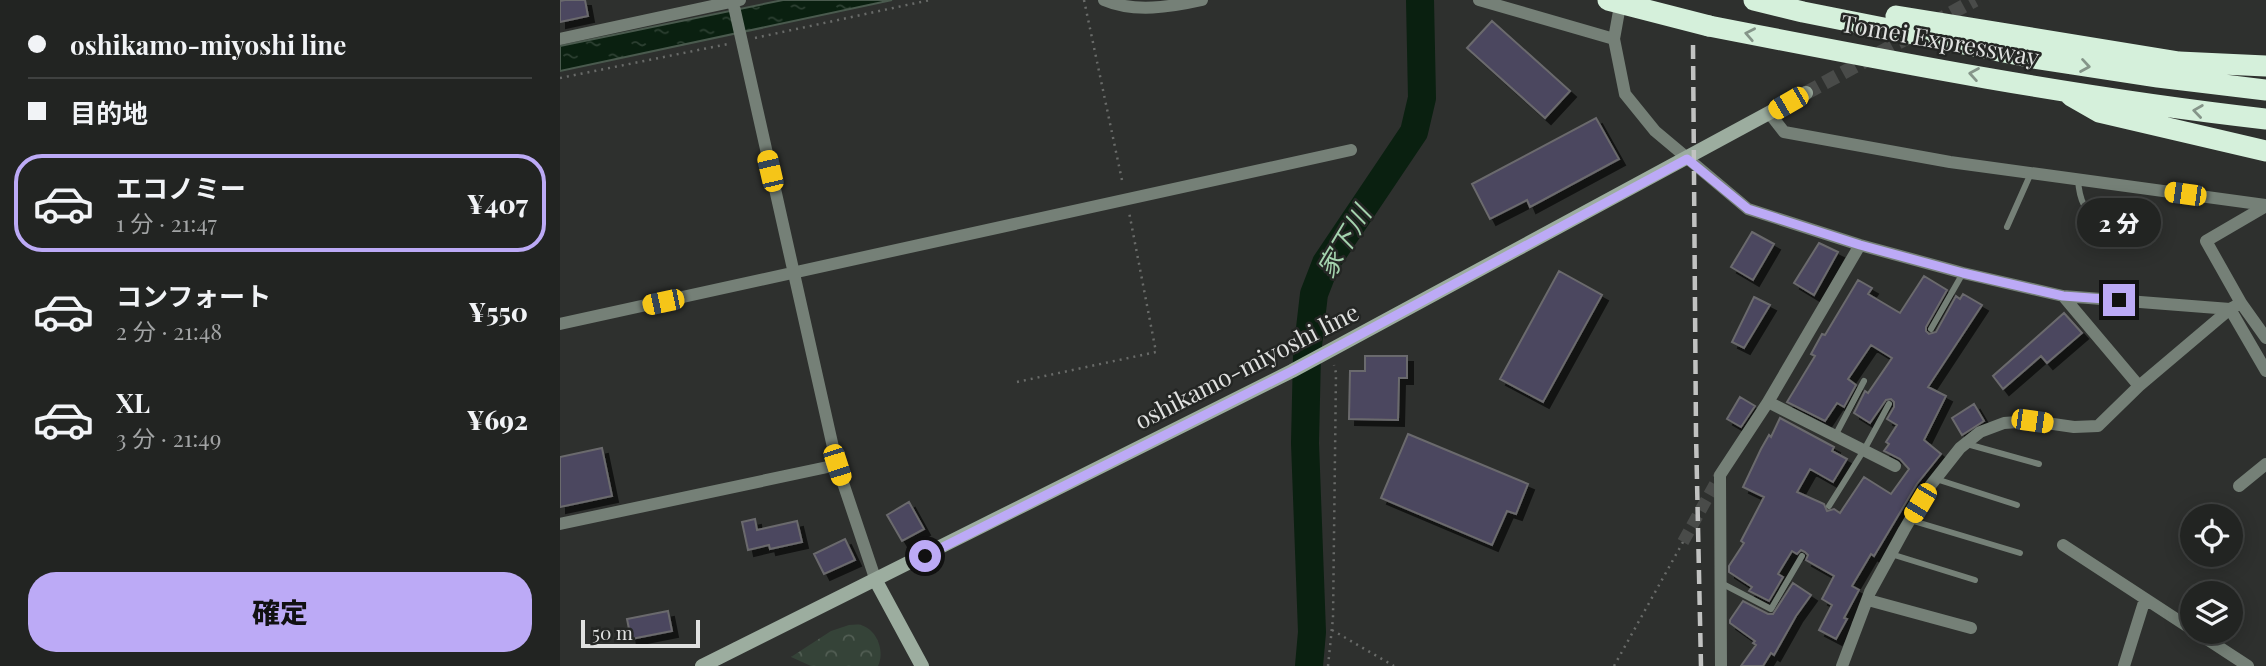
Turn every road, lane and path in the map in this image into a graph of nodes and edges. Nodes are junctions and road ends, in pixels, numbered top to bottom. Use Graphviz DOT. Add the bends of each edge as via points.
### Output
graph roads {
  1 [pos="1084,0"];
  2 [pos="1104,0"];
  3 [pos="1202,0"];
  4 [pos="1479,0"];
  5 [pos="1608,0"];
  6 [pos="1620,0"];
  7 [pos="1754,0"];
  8 [pos="737,1"];
  9 [pos="1803,12"];
  10 [pos="560,39"];
  11 [pos="1614,39"];
  12 [pos="2266,66"];
  13 [pos="2060,89"];
  14 [pos="2266,90"];
  15 [pos="1805,93"];
  16 [pos="1770,114"];
  17 [pos="2266,119"];
  18 [pos="1351,150"];
  19 [pos="2266,151"];
  20 [pos="1687,159"];
  21 [pos="2031,173"];
  22 [pos="2078,180"];
  23 [pos="1127,200"];
  24 [pos="2266,206"];
  25 [pos="2007,227"];
  26 [pos="2104,227"];
  27 [pos="1860,245"];
  28 [pos="1963,273"];
  29 [pos="793,274"];
  30 [pos="2063,296"];
  31 [pos="2235,306"];
  32 [pos="560,324"];
  33 [pos="1931,329"];
  34 [pos="2266,338"];
  35 [pos="1327,352"];
  36 [pos="2266,371"];
  37 [pos="1864,381"];
  38 [pos="1017,382"];
  39 [pos="2139,386"];
  40 [pos="1768,402"];
  41 [pos="1889,404"];
  42 [pos="1835,436"];
  43 [pos="1965,444"];
  44 [pos="1864,450"];
  45 [pos="2039,464"];
  46 [pos="2266,464"];
  47 [pos="837,465"];
  48 [pos="1895,466"];
  49 [pos="1936,480"];
  50 [pos="2239,486"];
  51 [pos="2017,505"];
  52 [pos="1829,506"];
  53 [pos="1910,520"];
  54 [pos="560,524"];
  55 [pos="1683,542"];
  56 [pos="2063,545"];
  57 [pos="2020,552"];
  58 [pos="1891,554"];
  59 [pos="1802,556"];
  60 [pos="876,580"];
  61 [pos="1975,580"];
  62 [pos="1721,583"];
  63 [pos="2145,599"];
  64 [pos="1868,600"];
  65 [pos="2180,622"];
  66 [pos="1971,628"];
  67 [pos="1332,629"];
  68 [pos="2214,644"];
  69 [pos="702,666"];
  70 [pos="922,666"];
  71 [pos="1328,666"];
  72 [pos="1394,666"];
  73 [pos="1614,666"];
  74 [pos="1721,666"];
  75 [pos="1842,666"];
  76 [pos="2124,666"];
  77 [pos="2248,666"];
  1 -- 23 [label="path"];
  2 -- 3 [label="street" via="1131,7"];
  4 -- 11 [label="street"];
  13 -- 5 [label="highway, Tomei Expressway, one-way, bridge" via="1709,26"];
  6 -- 11 [label="street"];
  7 -- 9 [label="highway, Tomei Expressway"];
  8 -- 10 [label="street"];
  8 -- 29 [label="street" via="741,41"];
  9 -- 12 [label="highway" via="1865,11 2179,62"];
  9 -- 14 [label="highway, Tomei Expressway, one-way" via="2034,58"];
  11 -- 20 [label="street" via="1625,94 1655,131"];
  17 -- 13 [label="highway, Tomei Expressway, one-way"];
  13 -- 19 [label="highway" via="2099,112"];
  15 -- 16 [label="main road, oshikamo-miyoshi line"];
  16 -- 20 [label="main road, oshikamo-miyoshi line"];
  16 -- 21 [label="street" via="1784,132"];
  18 -- 23 [label="street"];
  20 -- 27 [label="street" via="1748,209"];
  20 -- 35 [label="main road, oshikamo-miyoshi line"];
  21 -- 22 [label="street"];
  21 -- 25 [label="lane"];
  22 -- 24 [label="street"];
  22 -- 26 [label="lane" via="2079,198"];
  23 -- 29 [label="street"];
  23 -- 38 [label="path" via="1156,352"];
  24 -- 31 [label="street" via="2206,241"];
  27 -- 28 [label="street"];
  27 -- 40 [label="street"];
  28 -- 30 [label="street"];
  28 -- 33 [label="lane"];
  29 -- 32 [label="street"];
  29 -- 47 [label="street"];
  30 -- 31 [label="street"];
  30 -- 39 [label="street"];
  31 -- 34 [label="street"];
  31 -- 36 [label="street"];
  31 -- 39 [label="street"];
  35 -- 60 [label="main road, oshikamo-miyoshi line"];
  35 -- 67 [label="path" via="1336,373"];
  37 -- 42 [label="lane"];
  39 -- 43 [label="street" via="2098,426 2004,423"];
  40 -- 42 [label="street"];
  40 -- 62 [label="street" via="1720,475"];
  41 -- 44 [label="lane"];
  42 -- 44 [label="street"];
  43 -- 45 [label="lane"];
  43 -- 49 [label="street"];
  44 -- 48 [label="street"];
  44 -- 52 [label="lane"];
  46 -- 50 [label="street"];
  47 -- 54 [label="street"];
  47 -- 60 [label="street"];
  49 -- 51 [label="lane"];
  49 -- 53 [label="street"];
  53 -- 57 [label="lane"];
  53 -- 58 [label="street"];
  55 -- 73 [label="path"];
  56 -- 63 [label="street"];
  58 -- 61 [label="lane"];
  58 -- 64 [label="street"];
  59 -- 62 [label="lane" via="1770,609"];
  60 -- 69 [label="main road, oshikamo-miyoshi line"];
  60 -- 70 [label="main road"];
  62 -- 74 [label="street"];
  63 -- 65 [label="street"];
  63 -- 76 [label="street"];
  64 -- 66 [label="street"];
  64 -- 75 [label="street"];
  67 -- 71 [label="path"];
  67 -- 72 [label="path"];
  68 -- 77 [label="street"];
}
